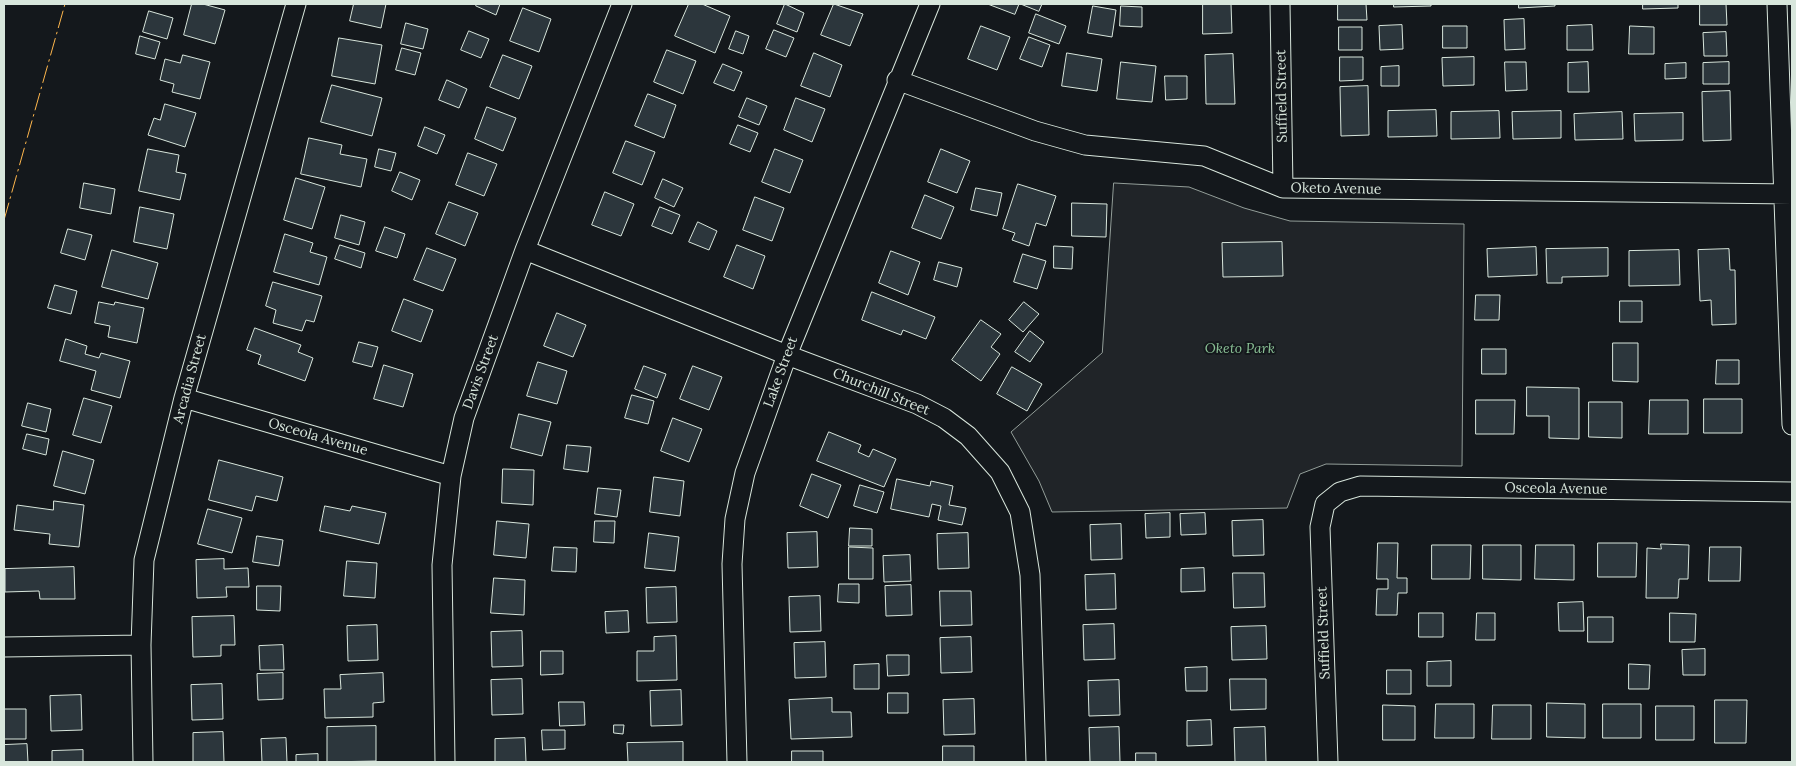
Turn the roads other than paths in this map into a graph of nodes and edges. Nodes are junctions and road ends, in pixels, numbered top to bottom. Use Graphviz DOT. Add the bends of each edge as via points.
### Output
graph roads {
  1 [pos="296,4"];
  2 [pos="622,4"];
  3 [pos="930,4"];
  4 [pos="1280,4"];
  5 [pos="1777,4"];
  6 [pos="897,80"];
  7 [pos="1284,188"];
  8 [pos="1788,194"];
  9 [pos="525,250"];
  10 [pos="787,356"];
  11 [pos="184,398"];
  12 [pos="1792,425"];
  13 [pos="451,476"];
  14 [pos="1792,492"];
  15 [pos="1325,504"];
  16 [pos="141,645"];
  17 [pos="4,647"];
  18 [pos="143,762"];
  19 [pos="445,762"];
  20 [pos="737,762"];
  21 [pos="1036,762"];
  22 [pos="1328,762"];
  1 -- 11 [label="street, Arcadia Street"];
  2 -- 9 [label="street, Davis Street"];
  3 -- 6 [label="street, Lake Street"];
  4 -- 7 [label="street, Suffield Street"];
  5 -- 8 [label="street"];
  6 -- 7 [label="street, Oketo Avenue" via="1035,131 1084,145 1204,156"];
  6 -- 10 [label="street, Lake Street"];
  7 -- 8 [label="street, Oketo Avenue"];
  8 -- 12 [label="street"];
  9 -- 10 [label="street, Churchill Street"];
  9 -- 13 [label="street, Davis Street" via="464,418"];
  10 -- 20 [label="street, Lake Street" via="745,473 735,519 732,564"];
  10 -- 21 [label="street, Churchill Street" via="917,404 944,418 968,436 1000,472 1020,512 1030,575"];
  11 -- 13 [label="street, Osceola Avenue"];
  11 -- 16 [label="street, Arcadia Street" via="144,560"];
  13 -- 19 [label="street, Davis Street" via="442,565"];
  14 -- 15 [label="street, Osceola Avenue" via="1360,486 1340,492"];
  15 -- 22 [label="street, Suffield Street" via="1320,527"];
  16 -- 17 [label="street"];
  16 -- 18 [label="street, Arcadia Street"];
}
